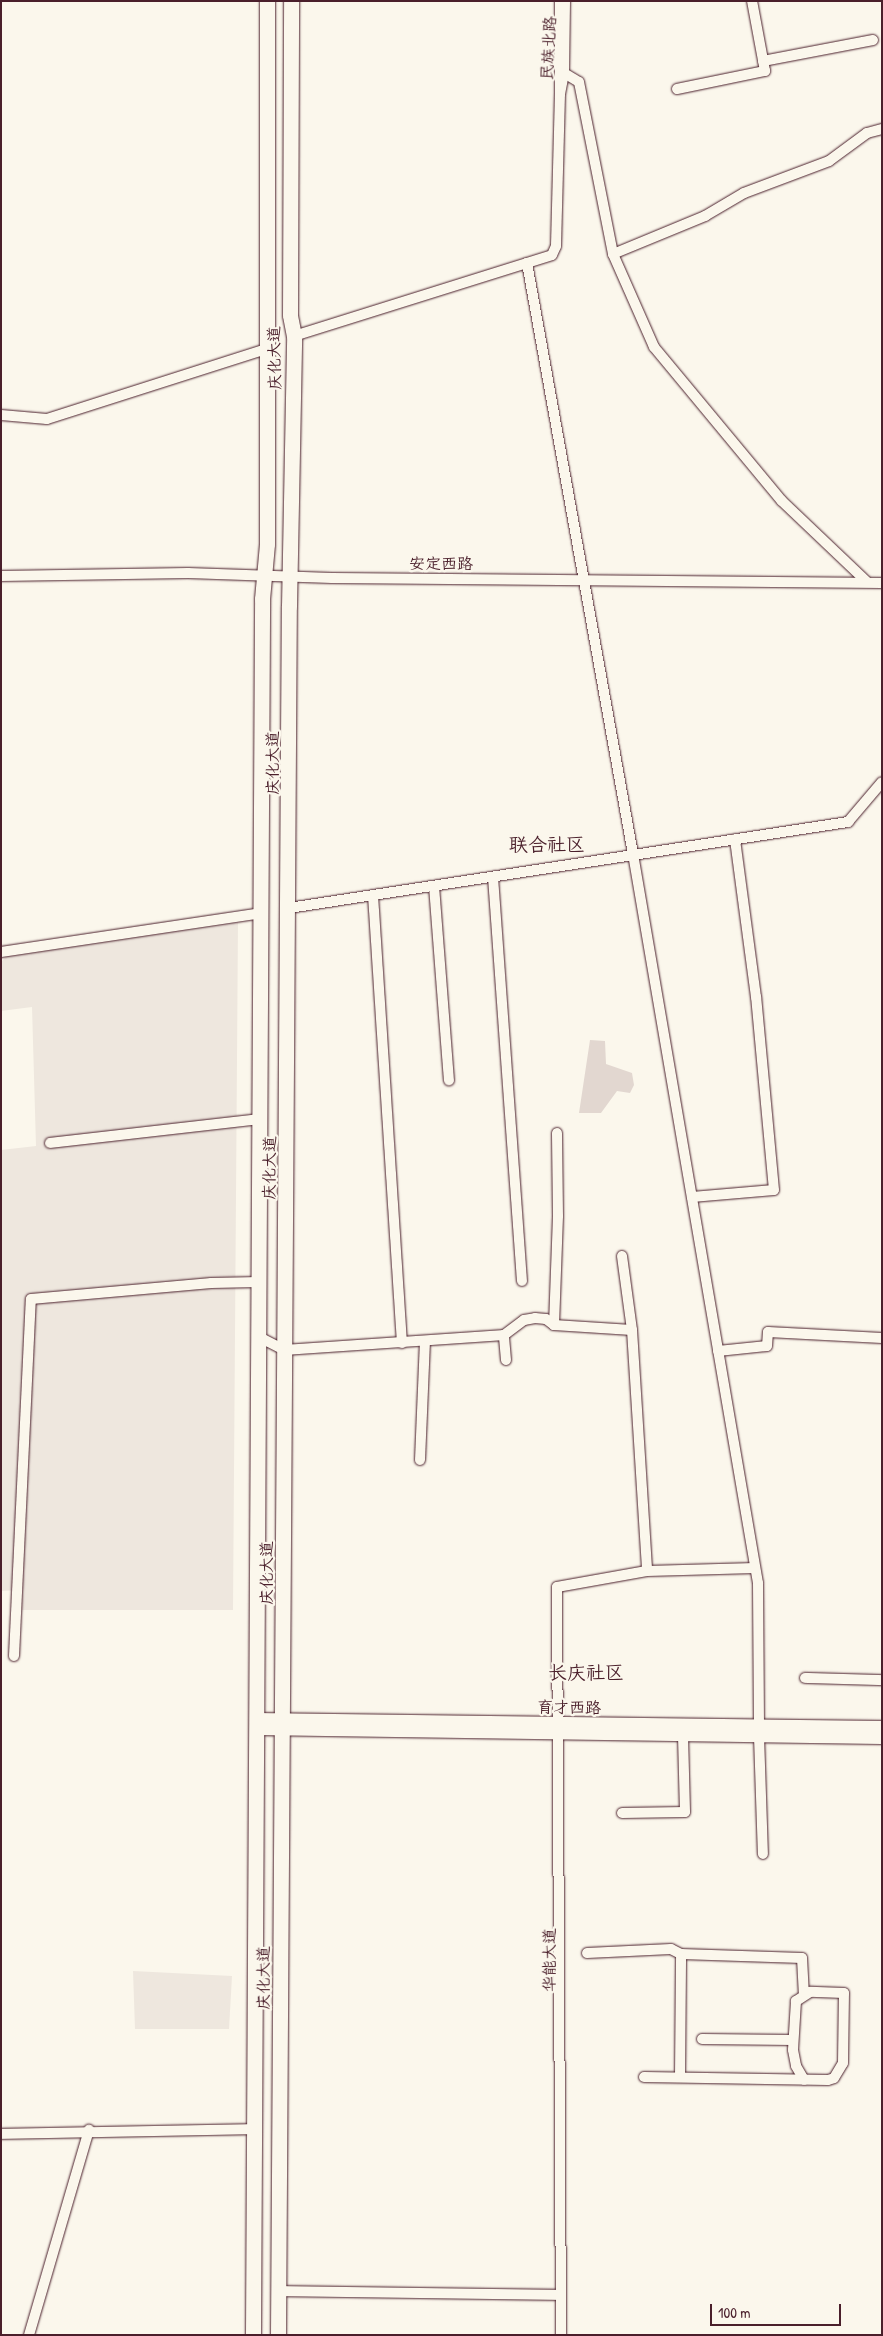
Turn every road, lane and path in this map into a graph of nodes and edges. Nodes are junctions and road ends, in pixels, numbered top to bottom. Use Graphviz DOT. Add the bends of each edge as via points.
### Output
graph roads {
  1 [pos="266,1"];
  2 [pos="291,1"];
  3 [pos="560,1"];
  4 [pos="565,1"];
  5 [pos="752,1"];
  6 [pos="873,40"];
  7 [pos="763,61"];
  8 [pos="564,73"];
  9 [pos="677,88"];
  10 [pos="560,94"];
  11 [pos="882,129"];
  12 [pos="613,254"];
  13 [pos="527,263"];
  14 [pos="294,336"];
  15 [pos="267,349"];
  16 [pos="1,415"];
  17 [pos="1,570"];
  18 [pos="265,573"];
  19 [pos="290,573"];
  20 [pos="584,575"];
  21 [pos="1,576"];
  22 [pos="882,576"];
  23 [pos="864,579"];
  24 [pos="882,583"];
  25 [pos="882,782"];
  26 [pos="735,838"];
  27 [pos="633,854"];
  28 [pos="493,877"];
  29 [pos="434,886"];
  30 [pos="373,895"];
  31 [pos="289,908"];
  32 [pos="262,913"];
  33 [pos="1,952"];
  34 [pos="449,1080"];
  35 [pos="260,1119"];
  36 [pos="557,1132"];
  37 [pos="50,1143"];
  38 [pos="692,1197"];
  39 [pos="622,1256"];
  40 [pos="522,1281"];
  41 [pos="259,1282"];
  42 [pos="554,1325"];
  43 [pos="632,1330"];
  44 [pos="504,1335"];
  45 [pos="259,1337"];
  46 [pos="882,1338"];
  47 [pos="425,1341"];
  48 [pos="402,1343"];
  49 [pos="284,1350"];
  50 [pos="718,1350"];
  51 [pos="506,1360"];
  52 [pos="420,1460"];
  53 [pos="755,1568"];
  54 [pos="647,1572"];
  55 [pos="14,1656"];
  56 [pos="805,1678"];
  57 [pos="882,1680"];
  58 [pos="256,1724"];
  59 [pos="282,1725"];
  60 [pos="882,1727"];
  61 [pos="560,1729"];
  62 [pos="759,1731"];
  63 [pos="683,1735"];
  64 [pos="882,1738"];
  65 [pos="622,1813"];
  66 [pos="763,1854"];
  67 [pos="587,1953"];
  68 [pos="681,1954"];
  69 [pos="804,1993"];
  70 [pos="702,2039"];
  71 [pos="793,2040"];
  72 [pos="644,2076"];
  73 [pos="680,2077"];
  74 [pos="804,2080"];
  75 [pos="255,2129"];
  76 [pos="89,2130"];
  77 [pos="1,2134"];
  78 [pos="278,2291"];
  79 [pos="560,2295"];
  80 [pos="29,2335"];
  81 [pos="253,2335"];
  82 [pos="278,2335"];
  83 [pos="561,2335"];
  84 [pos="567,2335"];
  1 -- 15 [label="highway, 庆化大道"];
  2 -- 14 [label="highway, 庆化大道" via="290,305"];
  3 -- 10 [label="street, 民族北路"];
  4 -- 8 [label="street, 民族北路"];
  5 -- 7 [label="street"];
  6 -- 7 [label="street"];
  7 -- 9 [label="street" via="765,71"];
  8 -- 10 [label="street, 民族北路"];
  8 -- 12 [label="street" via="579,82"];
  10 -- 13 [label="street" via="556,246 552,255"];
  11 -- 12 [label="street" via="867,133 829,161 744,193 705,216"];
  12 -- 23 [label="street" via="654,347 782,501"];
  13 -- 14 [label="street"];
  13 -- 20 [label="street"];
  14 -- 19 [label="highway, 庆化大道"];
  15 -- 16 [label="street" via="47,419"];
  15 -- 18 [label="highway, 庆化大道"];
  17 -- 18 [label="street, 安定西路" via="188,567"];
  18 -- 19 [label="street, 安定西路"];
  18 -- 21 [label="street, 安定西路"];
  18 -- 32 [label="highway, 庆化大道"];
  19 -- 20 [label="street, 安定西路"];
  19 -- 31 [label="highway, 庆化大道"];
  20 -- 23 [label="street, 安定西路"];
  20 -- 27 [label="street"];
  22 -- 23 [label="street, 安定西路"];
  23 -- 24 [label="street, 安定西路"];
  25 -- 26 [label="street" via="848,822"];
  26 -- 27 [label="street"];
  26 -- 38 [label="street" via="756,997 774,1190"];
  27 -- 28 [label="street"];
  27 -- 38 [label="street"];
  28 -- 29 [label="street"];
  28 -- 40 [label="street"];
  29 -- 30 [label="street"];
  29 -- 34 [label="street"];
  30 -- 31 [label="street"];
  30 -- 48 [label="street"];
  31 -- 49 [label="highway, 庆化大道"];
  32 -- 33 [label="street"];
  32 -- 35 [label="highway, 庆化大道"];
  35 -- 37 [label="street"];
  35 -- 41 [label="highway, 庆化大道"];
  36 -- 42 [label="street"];
  38 -- 50 [label="street"];
  39 -- 43 [label="street"];
  41 -- 45 [label="highway, 庆化大道"];
  41 -- 55 [label="street" via="31,1299"];
  42 -- 43 [label="street"];
  42 -- 44 [label="street" via="546,1319 524,1320"];
  43 -- 54 [label="street"];
  44 -- 47 [label="street"];
  44 -- 51 [label="street"];
  45 -- 49 [label="street"];
  45 -- 58 [label="highway, 庆化大道"];
  46 -- 50 [label="street" via="768,1332 767,1346"];
  47 -- 48 [label="street"];
  47 -- 52 [label="street"];
  48 -- 49 [label="street"];
  49 -- 59 [label="highway, 庆化大道"];
  50 -- 53 [label="street"];
  53 -- 54 [label="street"];
  53 -- 62 [label="street"];
  54 -- 61 [label="street, 华能大道" via="559,1586"];
  56 -- 57 [label="street"];
  58 -- 59 [label="main road, 育才西路"];
  58 -- 75 [label="highway, 庆化大道"];
  59 -- 61 [label="main road, 育才西路"];
  59 -- 78 [label="highway, 庆化大道"];
  60 -- 62 [label="main road, 育才西路"];
  61 -- 62 [label="main road, 育才西路"];
  61 -- 63 [label="main road, 育才西路"];
  61 -- 79 [label="street, 华能大道"];
  61 -- 84 [label="street, 华能大道"];
  62 -- 63 [label="main road, 育才西路"];
  62 -- 64 [label="main road, 育才西路"];
  62 -- 66 [label="street"];
  63 -- 65 [label="street" via="685,1812"];
  67 -- 68 [label="street" via="671,1949"];
  68 -- 69 [label="street" via="802,1958"];
  68 -- 73 [label="street"];
  69 -- 71 [label="street" via="794,2006"];
  69 -- 74 [label="street" via="844,1993 843,2063 834,2078"];
  70 -- 71 [label="street"];
  71 -- 74 [label="street" via="796,2066"];
  72 -- 73 [label="street"];
  73 -- 74 [label="street"];
  75 -- 76 [label="street"];
  75 -- 81 [label="highway, 庆化大道"];
  76 -- 77 [label="street"];
  76 -- 80 [label="street"];
  78 -- 79 [label="street"];
  78 -- 82 [label="highway, 庆化大道"];
  79 -- 83 [label="street, 华能大道"];
}
